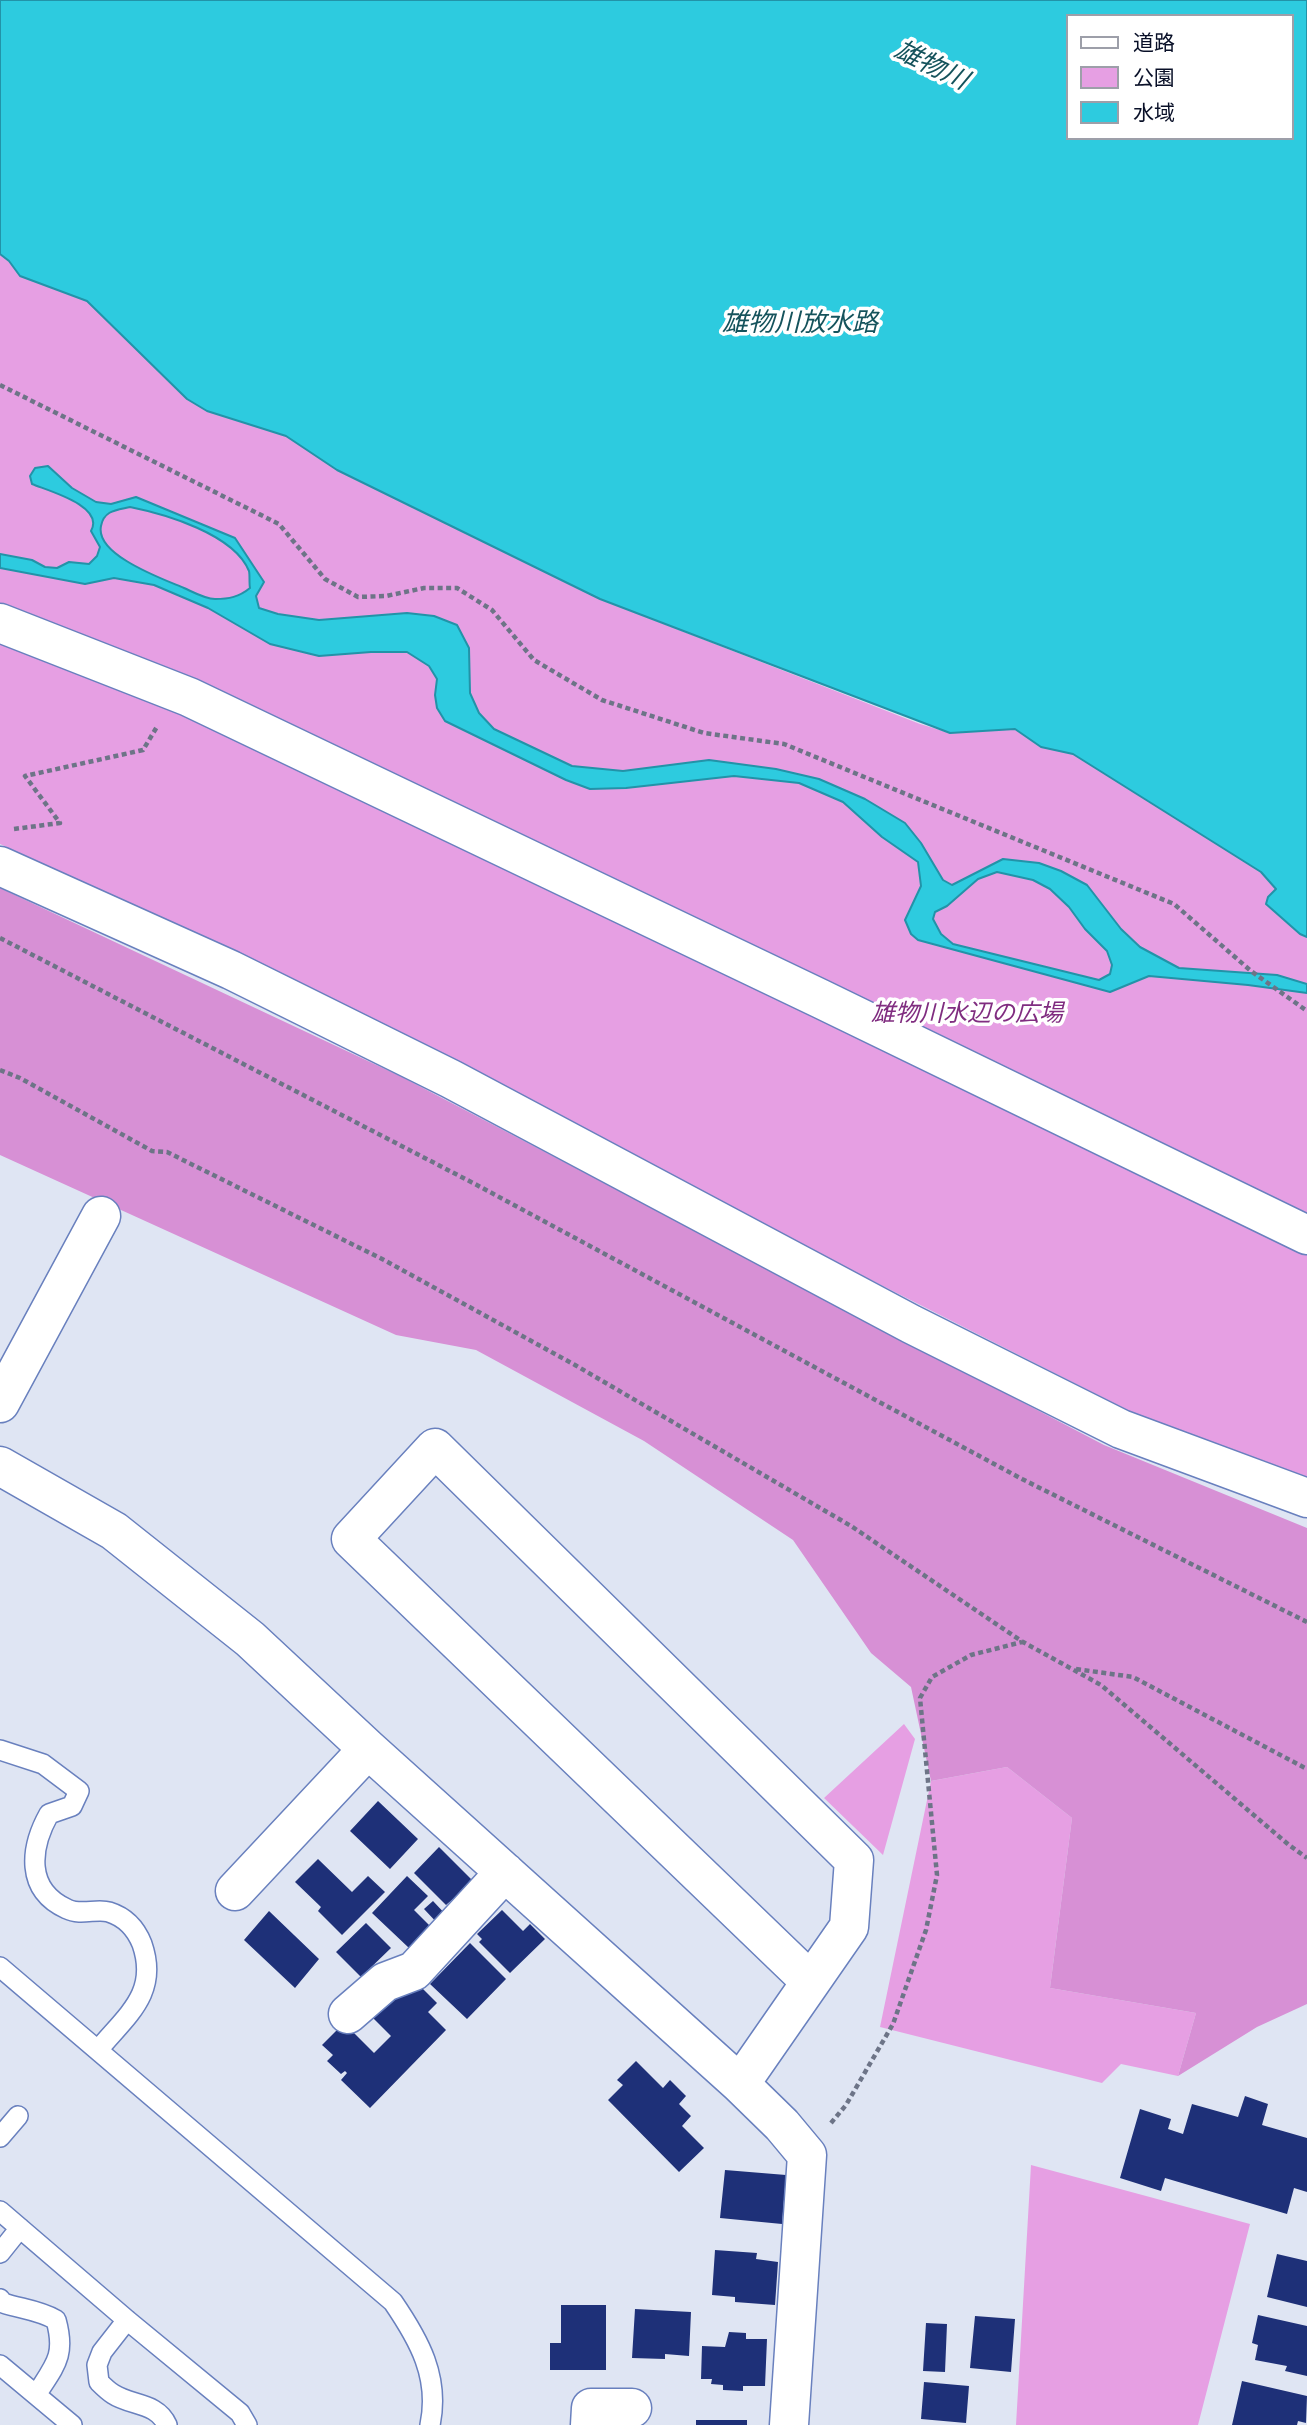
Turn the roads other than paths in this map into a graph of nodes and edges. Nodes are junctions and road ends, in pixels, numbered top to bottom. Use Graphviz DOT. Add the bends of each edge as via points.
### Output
graph roads {
  1 [pos="0,623"];
  2 [pos="0,866"];
  3 [pos="100,1216"];
  4 [pos="1307,1235"];
  5 [pos="0,1403"];
  6 [pos="0,1466"];
  7 [pos="1307,1498"];
  8 [pos="368,1749"];
  9 [pos="0,1750"];
  10 [pos="505,1872"];
  11 [pos="234,1891"];
  12 [pos="0,1967"];
  13 [pos="810,1981"];
  14 [pos="348,2014"];
  15 [pos="98,2050"];
  16 [pos="740,2084"];
  17 [pos="18,2116"];
  18 [pos="0,2137"];
  19 [pos="0,2211"];
  20 [pos="20,2228"];
  21 [pos="0,2253"];
  22 [pos="0,2299"];
  23 [pos="127,2320"];
  24 [pos="0,2365"];
  25 [pos="36,2395"];
  26 [pos="632,2408"];
  27 [pos="72,2425"];
  28 [pos="167,2425"];
  29 [pos="247,2425"];
  30 [pos="430,2425"];
  31 [pos="590,2425"];
  32 [pos="789,2425"];
  1 -- 4 [label="street" via="177,693"];
  2 -- 7 [label="street" via="230,970 451,1079 911,1324 1121,1429"];
  3 -- 5 [label="street"];
  6 -- 8 [label="street" via="114,1531 250,1639"];
  8 -- 10 [label="street"];
  8 -- 11 [label="street"];
  9 -- 15 [label="lane" via="43,1764 79,1791 72,1806 49,1814 38,1834 34,1857 38,1883 68,1910 107,1911 129,1923 148,1960 147,1984"];
  10 -- 14 [label="street" via="414,1971 385,1982"];
  10 -- 16 [label="street"];
  12 -- 15 [label="lane"];
  13 -- 13 [label="street" via="849,1927 854,1860 435,1448 351,1539"];
  13 -- 16 [label="street"];
  15 -- 30 [label="lane" via="393,2302 424,2353 431,2385"];
  16 -- 32 [label="street" via="807,2155"];
  17 -- 18 [label="lane"];
  19 -- 20 [label="lane"];
  20 -- 21 [label="lane"];
  20 -- 23 [label="lane"];
  22 -- 25 [label="lane" via="57,2320 60,2359"];
  23 -- 28 [label="lane" via="102,2352 97,2365 99,2382 113,2393 150,2406"];
  23 -- 29 [label="lane" via="240,2413"];
  24 -- 25 [label="lane"];
  25 -- 27 [label="lane"];
  26 -- 31 [label="street" via="591,2408"];
}
